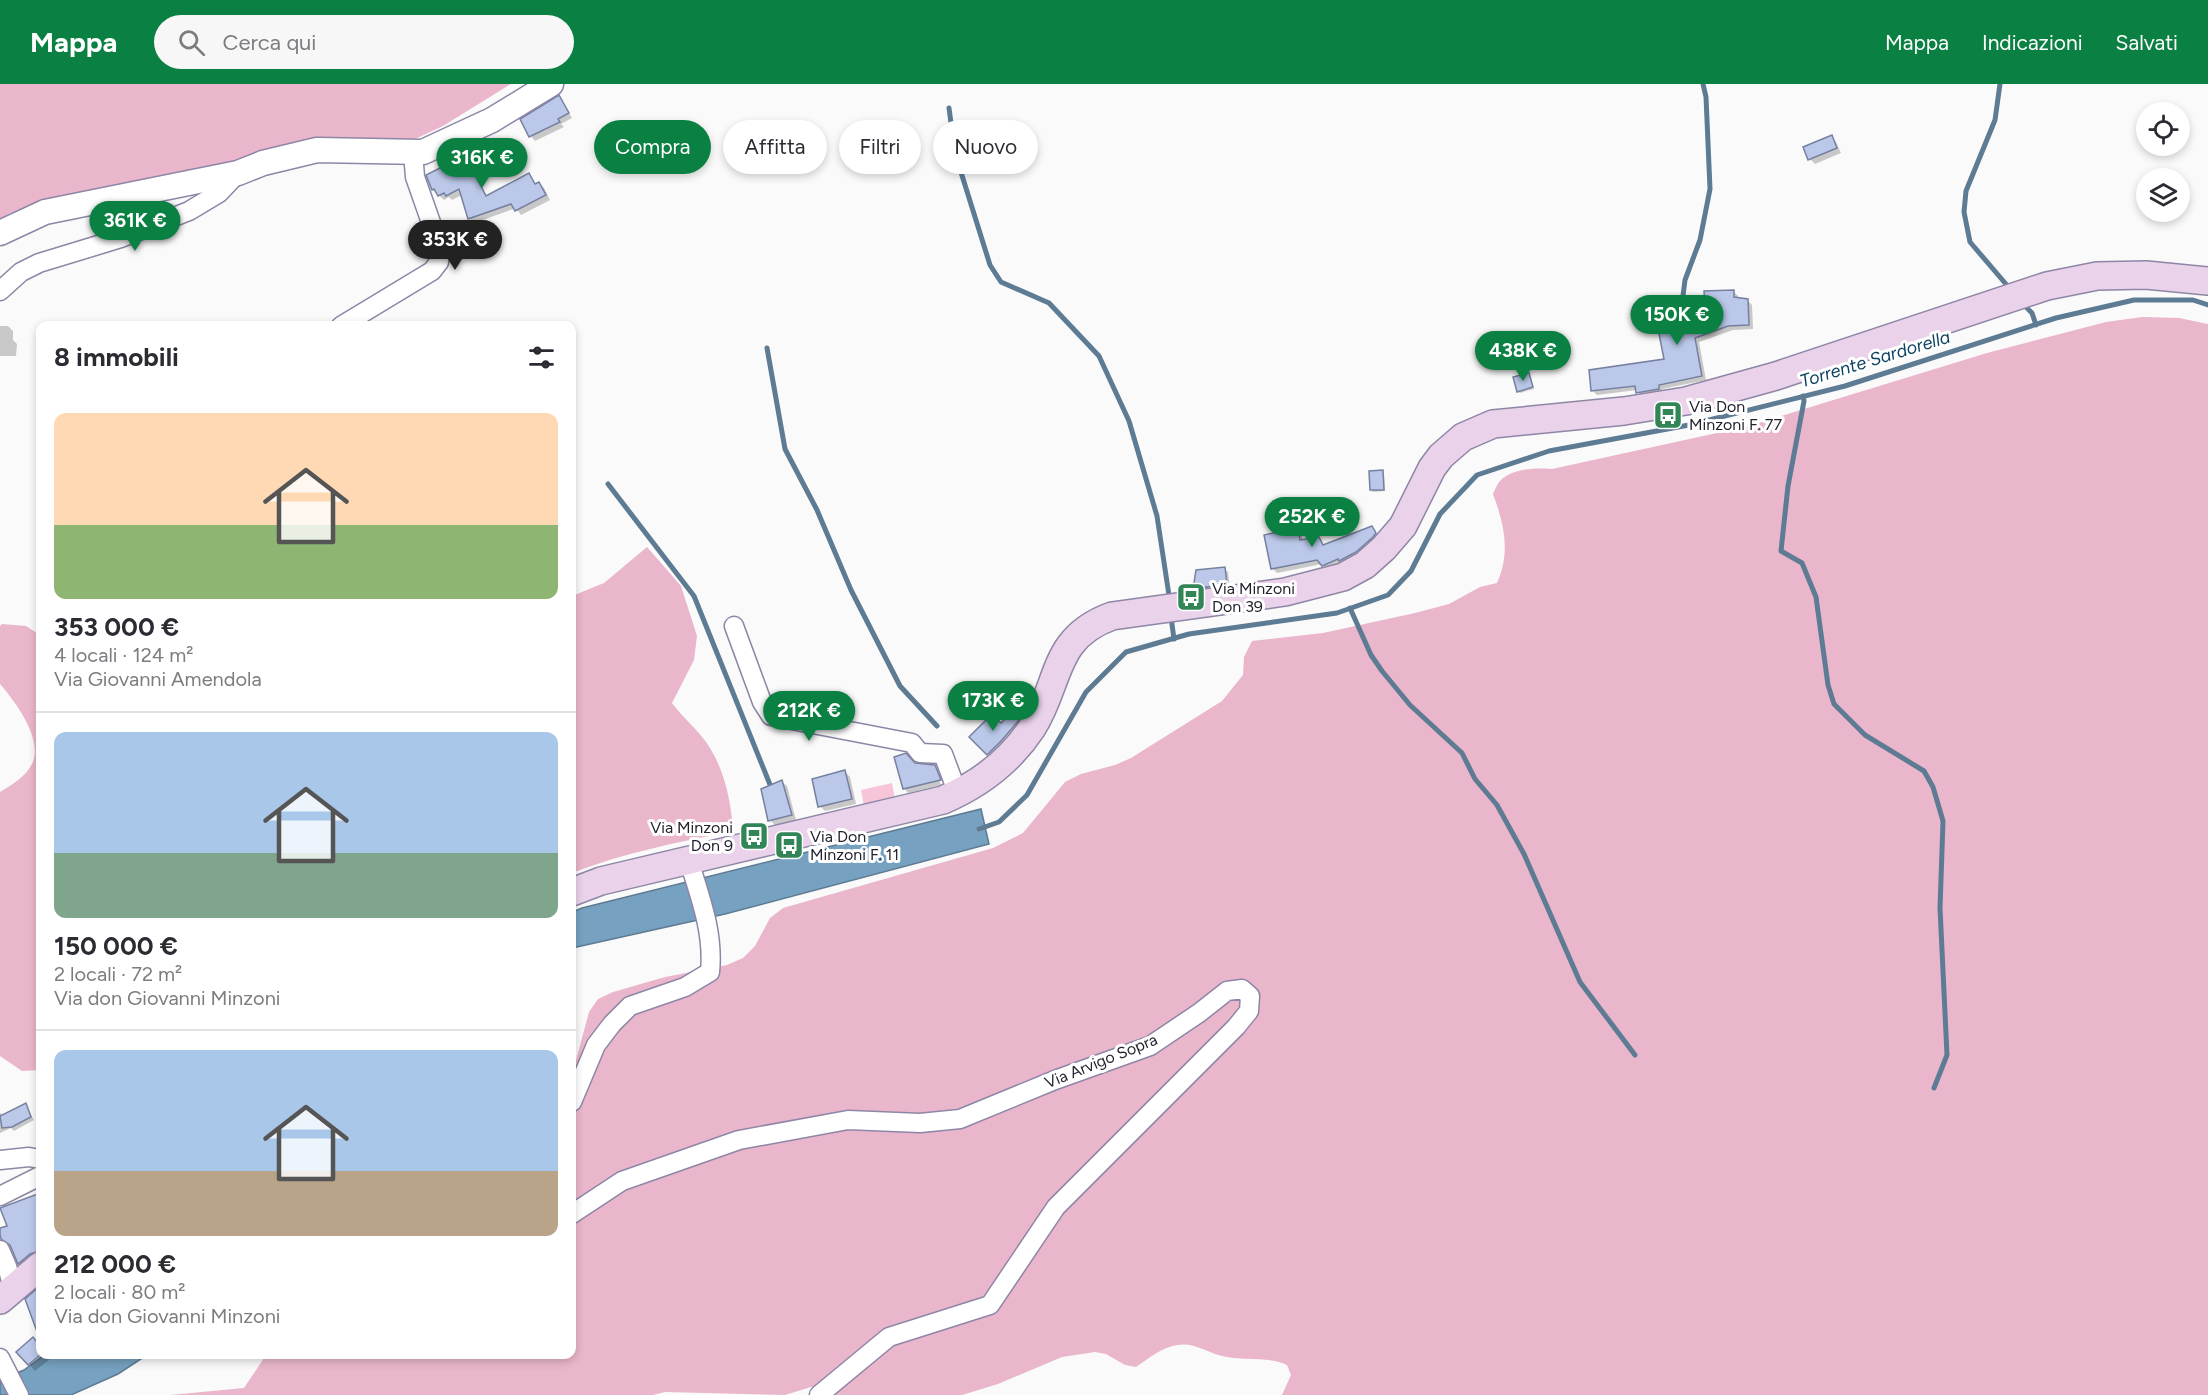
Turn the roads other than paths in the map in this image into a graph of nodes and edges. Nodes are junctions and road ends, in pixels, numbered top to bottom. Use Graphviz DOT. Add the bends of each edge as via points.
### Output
graph roads {
  1 [pos="551,84"];
  2 [pos="412,152"];
  3 [pos="238,173"];
  4 [pos="0,233"];
  5 [pos="2208,281"];
  6 [pos="0,291"];
  7 [pos="349,321"];
  8 [pos="734,626"];
  9 [pos="958,794"];
  10 [pos="690,866"];
  11 [pos="576,890"];
  12 [pos="576,1092"];
  13 [pos="36,1158"];
  14 [pos="0,1160"];
  15 [pos="36,1178"];
  16 [pos="0,1196"];
  17 [pos="576,1211"];
  18 [pos="0,1250"];
  19 [pos="36,1269"];
  20 [pos="6,1294"];
  21 [pos="3,1363"];
  22 [pos="19,1395"];
  23 [pos="819,1395"];
  1 -- 2 [label="street" via="492,120 423,152"];
  2 -- 3 [label="street" via="318,150"];
  2 -- 7 [label="street" via="415,177 441,251 440,262 432,271"];
  3 -- 4 [label="street" via="45,212"];
  3 -- 6 [label="street" via="219,193 189,212 39,263 21,272"];
  5 -- 9 [label="main road" via="2146,275 2097,276 2047,285 1776,376 1686,401 1624,411 1508,421 1477,429 1441,456 1403,526 1384,548 1365,565 1342,577 1285,592 1112,616 1087,627 1062,657 1032,728 994,770"];
  8 -- 9 [label="street" via="762,702 771,716 912,743 920,753 943,754"];
  9 -- 10 [label="main road"];
  10 -- 11 [label="main road" via="601,881"];
  10 -- 12 [label="street" via="710,932 710,972 685,987 630,1006 596,1045"];
  13 -- 14 [label="street"];
  15 -- 16 [label="street"];
  17 -- 23 [label="street, Via Arvigo Sopra" via="622,1181 739,1140 848,1120 920,1123 960,1119 1150,1046 1227,991 1242,989 1250,996 1249,1011 1236,1027 1056,1207 990,1305 889,1336"];
  18 -- 20 [label="street" via="7,1266"];
  19 -- 20 [label="main road"];
  21 -- 22 [label="street"];
}
